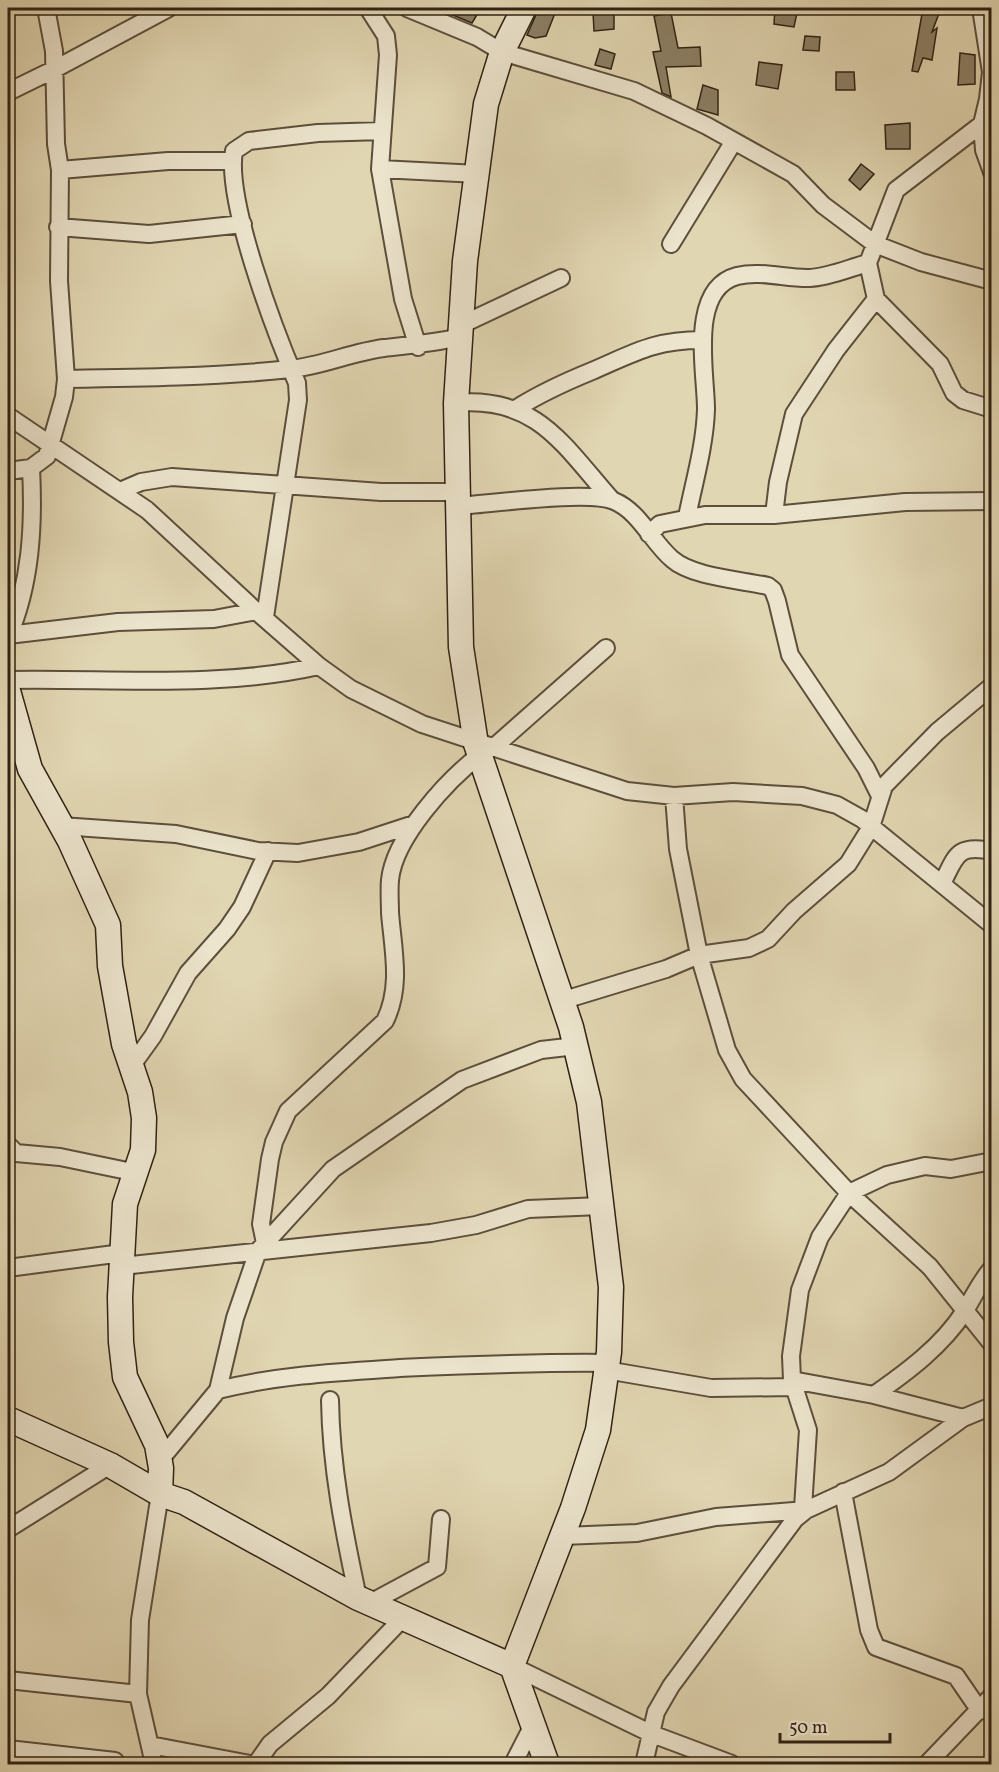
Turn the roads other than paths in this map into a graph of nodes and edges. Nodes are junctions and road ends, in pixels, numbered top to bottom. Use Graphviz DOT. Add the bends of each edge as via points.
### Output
graph roads {
  1 [pos="46,8"];
  2 [pos="169,8"];
  3 [pos="368,8"];
  4 [pos="407,8"];
  5 [pos="524,8"];
  6 [pos="981,8"];
  7 [pos="502,52"];
  8 [pos="55,69"];
  9 [pos="8,92"];
  10 [pos="982,124"];
  11 [pos="382,131"];
  12 [pos="734,141"];
  13 [pos="232,161"];
  14 [pos="380,169"];
  15 [pos="60,170"];
  16 [pos="992,172"];
  17 [pos="478,174"];
  18 [pos="243,224"];
  19 [pos="58,227"];
  20 [pos="671,244"];
  21 [pos="875,244"];
  22 [pos="868,263"];
  23 [pos="561,278"];
  24 [pos="992,281"];
  25 [pos="876,299"];
  26 [pos="461,331"];
  27 [pos="702,340"];
  28 [pos="418,347"];
  29 [pos="291,369"];
  30 [pos="66,379"];
  31 [pos="456,403"];
  32 [pos="517,408"];
  33 [pos="992,409"];
  34 [pos="8,416"];
  35 [pos="51,444"];
  36 [pos="31,468"];
  37 [pos="8,471"];
  38 [pos="286,485"];
  39 [pos="120,491"];
  40 [pos="457,499"];
  41 [pos="611,499"];
  42 [pos="992,501"];
  43 [pos="774,515"];
  44 [pos="687,517"];
  45 [pos="649,534"];
  46 [pos="260,614"];
  47 [pos="8,636"];
  48 [pos="606,648"];
  49 [pos="319,666"];
  50 [pos="8,680"];
  51 [pos="992,686"];
  52 [pos="8,691"];
  53 [pos="14,734"];
  54 [pos="483,749"];
  55 [pos="674,796"];
  56 [pos="880,796"];
  57 [pos="414,824"];
  58 [pos="61,826"];
  59 [pos="871,826"];
  60 [pos="268,851"];
  61 [pos="992,851"];
  62 [pos="942,884"];
  63 [pos="992,925"];
  64 [pos="699,955"];
  65 [pos="561,1000"];
  66 [pos="576,1046"];
  67 [pos="130,1068"];
  68 [pos="8,1145"];
  69 [pos="992,1161"];
  70 [pos="137,1173"];
  71 [pos="849,1193"];
  72 [pos="601,1206"];
  73 [pos="262,1247"];
  74 [pos="122,1259"];
  75 [pos="8,1268"];
  76 [pos="992,1268"];
  77 [pos="964,1312"];
  78 [pos="992,1344"];
  79 [pos="607,1366"];
  80 [pos="793,1384"];
  81 [pos="218,1390"];
  82 [pos="874,1395"];
  83 [pos="330,1400"];
  84 [pos="992,1406"];
  85 [pos="963,1418"];
  86 [pos="8,1419"];
  87 [pos="160,1460"];
  88 [pos="110,1465"];
  89 [pos="843,1492"];
  90 [pos="160,1494"];
  91 [pos="805,1509"];
  92 [pos="441,1519"];
  93 [pos="8,1529"];
  94 [pos="562,1536"];
  95 [pos="364,1601"];
  96 [pos="402,1619"];
  97 [pos="512,1666"];
  98 [pos="8,1680"];
  99 [pos="138,1694"];
  100 [pos="992,1696"];
  101 [pos="980,1711"];
  102 [pos="532,1727"];
  103 [pos="652,1734"];
  104 [pos="150,1745"];
  105 [pos="8,1749"];
  106 [pos="115,1761"];
  107 [pos="154,1764"];
  108 [pos="250,1764"];
  109 [pos="256,1764"];
  110 [pos="513,1764"];
  111 [pos="548,1764"];
  112 [pos="644,1764"];
  113 [pos="732,1764"];
  114 [pos="927,1764"];
  1 -- 8 [label="street"];
  2 -- 8 [label="street"];
  3 -- 11 [label="street" via="386,36"];
  4 -- 7 [label="street" via="477,37"];
  5 -- 7 [label="street"];
  6 -- 10 [label="street" via="991,72"];
  7 -- 12 [label="street" via="634,91"];
  7 -- 17 [label="street" via="486,104"];
  8 -- 9 [label="street"];
  8 -- 15 [label="street"];
  10 -- 16 [label="street" via="984,150"];
  10 -- 21 [label="street" via="896,190"];
  11 -- 13 [label="street" via="318,132 249,141 234,151"];
  11 -- 14 [label="street"];
  12 -- 20 [label="street"];
  12 -- 21 [label="street" via="793,174 823,205"];
  13 -- 15 [label="street" via="168,161"];
  13 -- 18 [label="street"];
  14 -- 17 [label="street"];
  14 -- 28 [label="street" via="403,299"];
  15 -- 19 [label="street"];
  17 -- 26 [label="street" via="465,261"];
  18 -- 19 [label="street" via="148,234"];
  18 -- 29 [label="street"];
  19 -- 30 [label="street"];
  21 -- 22 [label="street"];
  21 -- 24 [label="street" via="921,262"];
  22 -- 25 [label="street"];
  22 -- 27 [label="street" via="813,278 736,276 713,297 705,314"];
  23 -- 26 [label="street"];
  25 -- 33 [label="street" via="940,364 954,393"];
  25 -- 43 [label="street" via="794,414"];
  26 -- 28 [label="street"];
  26 -- 31 [label="street"];
  27 -- 32 [label="street" via="675,340 644,347 548,388"];
  27 -- 44 [label="street" via="706,409"];
  28 -- 29 [label="street" via="382,348"];
  29 -- 30 [label="street" via="192,377"];
  29 -- 38 [label="street" via="298,400"];
  30 -- 35 [label="street" via="61,416"];
  31 -- 32 [label="street" via="480,401"];
  31 -- 40 [label="street"];
  32 -- 41 [label="street" via="555,435"];
  34 -- 35 [label="street"];
  35 -- 36 [label="street" via="47,456"];
  35 -- 39 [label="street"];
  36 -- 37 [label="street"];
  36 -- 47 [label="street" via="31,543 18,612"];
  38 -- 39 [label="street" via="172,477 141,482"];
  38 -- 40 [label="street"];
  38 -- 46 [label="street"];
  39 -- 46 [label="street" via="147,510"];
  40 -- 41 [label="street"];
  40 -- 54 [label="street" via="461,647"];
  41 -- 45 [label="street" via="632,513"];
  42 -- 43 [label="street" via="905,502"];
  43 -- 44 [label="street"];
  44 -- 45 [label="street" via="660,524"];
  45 -- 56 [label="street" via="685,569 773,590 790,654 866,768"];
  46 -- 47 [label="street" via="118,622"];
  46 -- 49 [label="street"];
  48 -- 54 [label="street"];
  49 -- 50 [label="street" via="280,675 202,682"];
  49 -- 54 [label="street" via="351,689"];
  51 -- 56 [label="street" via="937,732 884,786"];
  52 -- 53 [label="street"];
  53 -- 58 [label="street"];
  54 -- 55 [label="street" via="627,791"];
  54 -- 57 [label="street"];
  54 -- 65 [label="street"];
  55 -- 59 [label="street" via="733,792 802,796 837,805"];
  55 -- 64 [label="street" via="678,849"];
  56 -- 59 [label="street"];
  57 -- 60 [label="street" via="360,842 298,853"];
  57 -- 73 [label="street" via="390,879 395,949 393,1004 385,1021 288,1111 270,1159 261,1224"];
  58 -- 60 [label="street" via="176,834"];
  58 -- 67 [label="street" via="108,925 110,966"];
  59 -- 62 [label="street"];
  59 -- 64 [label="street" via="848,864 768,939 749,948"];
  60 -- 67 [label="street" via="242,907 188,973"];
  61 -- 62 [label="street" via="968,848 958,853"];
  62 -- 63 [label="street"];
  64 -- 65 [label="street" via="666,969"];
  64 -- 71 [label="street" via="727,1050 743,1079"];
  65 -- 66 [label="street"];
  66 -- 72 [label="street" via="589,1102"];
  66 -- 73 [label="street" via="541,1050 462,1080 437,1096 333,1169"];
  67 -- 70 [label="street" via="140,1092 144,1118 143,1150"];
  68 -- 70 [label="street" via="16,1153 60,1157"];
  69 -- 71 [label="street" via="951,1169 904,1168"];
  70 -- 74 [label="street" via="125,1204"];
  71 -- 77 [label="street" via="930,1267"];
  71 -- 80 [label="street" via="820,1237 800,1290 793,1326"];
  72 -- 73 [label="street" via="528,1209 476,1225 431,1233"];
  72 -- 79 [label="street" via="612,1287"];
  73 -- 74 [label="street"];
  73 -- 81 [label="street" via="235,1318"];
  74 -- 75 [label="street"];
  74 -- 87 [label="street" via="121,1342 125,1377 157,1445"];
  76 -- 77 [label="street" via="976,1287"];
  77 -- 78 [label="street"];
  77 -- 82 [label="street" via="928,1354"];
  79 -- 80 [label="street" via="711,1388"];
  79 -- 81 [label="street" via="523,1362 356,1371 263,1379"];
  79 -- 94 [label="street" via="598,1430"];
  80 -- 82 [label="street"];
  80 -- 91 [label="street" via="808,1430"];
  81 -- 87 [label="street"];
  82 -- 85 [label="street"];
  83 -- 95 [label="street" via="333,1470"];
  84 -- 85 [label="street"];
  85 -- 89 [label="street" via="889,1472"];
  86 -- 88 [label="street"];
  87 -- 90 [label="street"];
  88 -- 90 [label="street"];
  88 -- 93 [label="street"];
  89 -- 91 [label="street"];
  89 -- 101 [label="street" via="869,1630 876,1647 956,1676"];
  90 -- 95 [label="street" via="184,1502"];
  90 -- 99 [label="street" via="140,1620"];
  91 -- 94 [label="street" via="716,1517 637,1533"];
  91 -- 103 [label="street" via="671,1686 656,1712"];
  92 -- 95 [label="street" via="437,1567"];
  94 -- 97 [label="street"];
  95 -- 96 [label="street"];
  96 -- 97 [label="street"];
  96 -- 109 [label="street" via="328,1696 270,1744"];
  97 -- 102 [label="street"];
  97 -- 103 [label="street"];
  98 -- 99 [label="street"];
  99 -- 104 [label="street"];
  100 -- 101 [label="street"];
  101 -- 114 [label="street"];
  102 -- 110 [label="street"];
  102 -- 111 [label="street"];
  103 -- 112 [label="street"];
  103 -- 113 [label="street"];
  104 -- 107 [label="street"];
  104 -- 108 [label="street"];
  105 -- 106 [label="street"];
}
